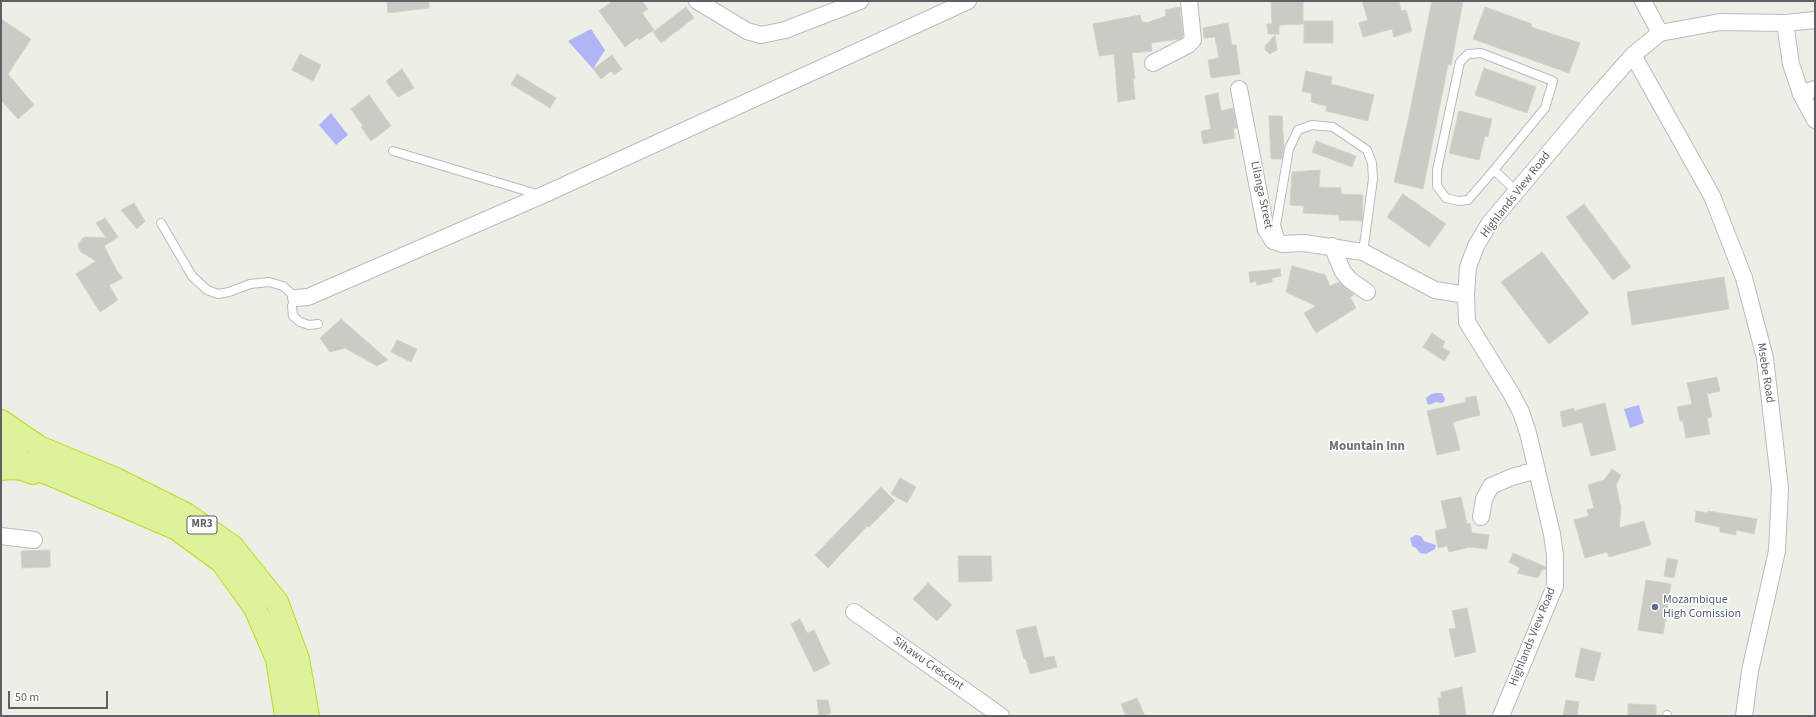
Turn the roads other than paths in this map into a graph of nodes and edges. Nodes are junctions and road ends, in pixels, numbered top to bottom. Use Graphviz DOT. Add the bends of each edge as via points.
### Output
graph roads {
  1 [pos="697,1"];
  2 [pos="860,1"];
  3 [pos="968,1"];
  4 [pos="1190,1"];
  5 [pos="1643,1"];
  6 [pos="1815,20"];
  7 [pos="1785,23"];
  8 [pos="1660,33"];
  9 [pos="1632,55"];
  10 [pos="1153,63"];
  11 [pos="1239,89"];
  12 [pos="1808,92"];
  13 [pos="1815,120"];
  14 [pos="393,151"];
  15 [pos="1494,170"];
  16 [pos="1516,191"];
  17 [pos="543,196"];
  18 [pos="161,223"];
  19 [pos="1282,244"];
  20 [pos="1332,246"];
  21 [pos="1363,252"];
  22 [pos="1367,292"];
  23 [pos="1466,295"];
  24 [pos="296,298"];
  25 [pos="318,324"];
  26 [pos="1,421"];
  27 [pos="1,445"];
  28 [pos="1,469"];
  29 [pos="1537,470"];
  30 [pos="106,498"];
  31 [pos="1481,517"];
  32 [pos="1,536"];
  33 [pos="34,540"];
  34 [pos="854,612"];
  35 [pos="286,716"];
  36 [pos="308,716"];
  37 [pos="1001,716"];
  38 [pos="1501,716"];
  39 [pos="1744,716"];
  1 -- 2 [label="street" via="747,31 761,35 785,30"];
  3 -- 17 [label="street"];
  4 -- 10 [label="street" via="1193,40"];
  5 -- 8 [label="street"];
  6 -- 7 [label="street, Highlands View Road"];
  7 -- 8 [label="street, Highlands View Road" via="1720,22"];
  7 -- 12 [label="street" via="1791,64"];
  8 -- 9 [label="street, Highlands View Road"];
  9 -- 16 [label="street, Highlands View Road"];
  9 -- 39 [label="street, Msebe Road" via="1712,196 1744,278 1765,358 1780,488 1777,551 1750,671"];
  11 -- 19 [label="street, Lilanga Street" via="1266,230 1274,241"];
  12 -- 13 [label="street"];
  14 -- 17 [label="lane"];
  15 -- 15 [label="lane" via="1468,200 1458,202 1446,198 1437,186 1437,170 1460,62 1468,54 1481,53 1553,82 1546,108"];
  15 -- 16 [label="lane"];
  16 -- 23 [label="street, Highlands View Road" via="1489,224 1476,246 1468,267"];
  17 -- 24 [label="street" via="308,297"];
  18 -- 24 [label="lane" via="192,276 207,290 218,294 250,284 269,282 283,286"];
  19 -- 20 [label="street"];
  19 -- 21 [label="lane" via="1276,224 1289,149 1298,130 1312,125 1332,127 1367,150 1372,163 1373,179"];
  20 -- 21 [label="street"];
  20 -- 22 [label="street" via="1343,272"];
  21 -- 23 [label="street" via="1435,290"];
  23 -- 29 [label="street, Highlands View Road" via="1467,322 1522,412"];
  24 -- 25 [label="lane" via="292,306 293,316 300,322"];
  26 -- 36 [label="highway, MR3" via="39,447 116,479 186,514 232,546 277,602 298,659"];
  27 -- 30 [label="highway, MR3" via="21,462"];
  28 -- 30 [label="highway" via="23,469 67,487"];
  29 -- 31 [label="street" via="1491,486 1484,499"];
  29 -- 38 [label="street, Highlands View Road" via="1552,534 1555,586"];
  30 -- 35 [label="highway, MR3" via="177,529 222,562 255,608 274,652"];
  32 -- 33 [label="street"];
  34 -- 37 [label="street, Sihawu Crescent"];
}
